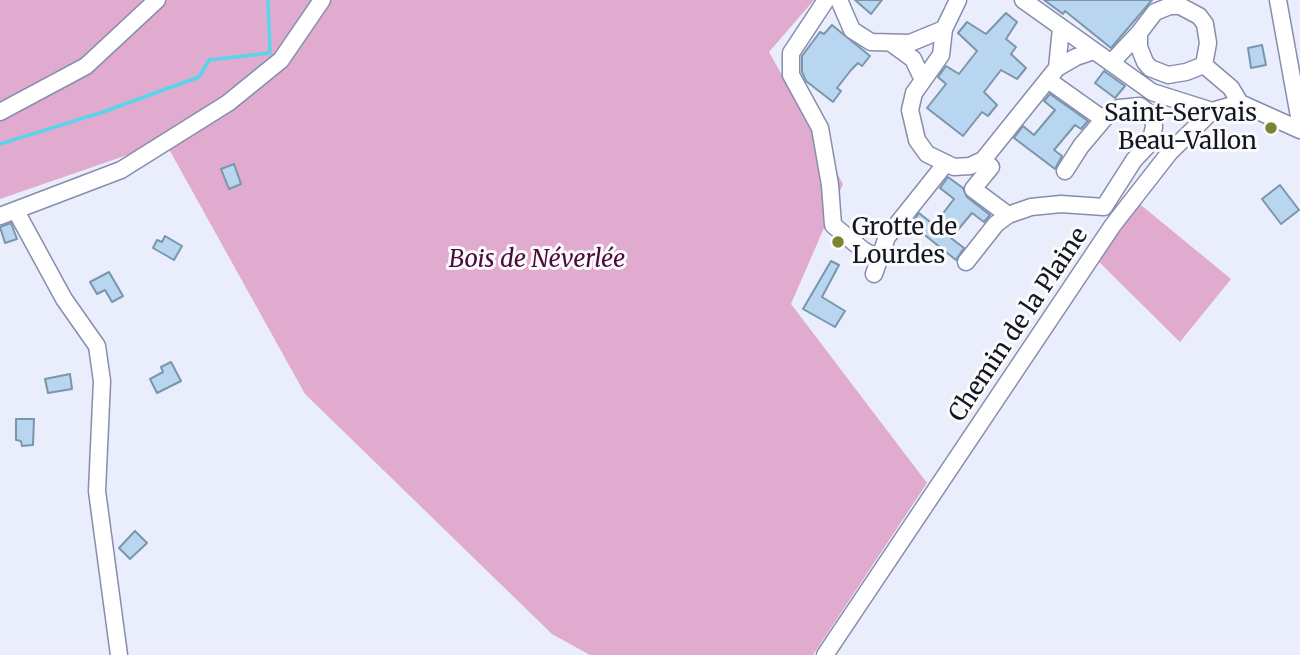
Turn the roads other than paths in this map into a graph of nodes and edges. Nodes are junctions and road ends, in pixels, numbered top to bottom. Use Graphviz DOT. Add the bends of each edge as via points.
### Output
graph roads {
  1 [pos="157,0"];
  2 [pos="322,0"];
  3 [pos="826,0"];
  4 [pos="839,0"];
  5 [pos="958,0"];
  6 [pos="1023,0"];
  7 [pos="1278,0"];
  8 [pos="1193,5"];
  9 [pos="1061,28"];
  10 [pos="944,30"];
  11 [pos="1139,33"];
  12 [pos="891,43"];
  13 [pos="1094,51"];
  14 [pos="1111,63"];
  15 [pos="1204,65"];
  16 [pos="1052,74"];
  17 [pos="923,80"];
  18 [pos="1240,103"];
  19 [pos="1212,111"];
  20 [pos="0,112"];
  21 [pos="1103,119"];
  22 [pos="1300,122"];
  23 [pos="1300,130"];
  24 [pos="983,160"];
  25 [pos="946,163"];
  26 [pos="1065,171"];
  27 [pos="8,213"];
  28 [pos="1008,215"];
  29 [pos="966,262"];
  30 [pos="119,655"];
  31 [pos="825,655"];
  1 -- 20 [label="street" via="86,66"];
  2 -- 27 [label="street" via="281,60 228,103 121,170"];
  3 -- 25 [label="street" via="791,53 791,75 820,128 833,225 876,266 887,237"];
  4 -- 12 [label="street" via="852,30 872,42"];
  5 -- 10 [label="street"];
  6 -- 9 [label="street"];
  7 -- 22 [label="street"];
  8 -- 11 [label="street" via="1156,12"];
  8 -- 15 [label="street" via="1205,24"];
  9 -- 13 [label="street"];
  9 -- 16 [label="street"];
  10 -- 12 [label="street" via="910,43"];
  10 -- 17 [label="street" via="940,55"];
  11 -- 14 [label="street"];
  11 -- 15 [label="street" via="1145,62 1158,73 1178,74"];
  12 -- 17 [label="street" via="913,59"];
  13 -- 14 [label="street"];
  13 -- 16 [label="street"];
  14 -- 19 [label="street" via="1152,92"];
  15 -- 18 [label="street" via="1231,88"];
  16 -- 21 [label="street"];
  16 -- 24 [label="street"];
  17 -- 25 [label="street" via="910,110 917,140 927,154"];
  18 -- 19 [label="street, Chemin de la Plaine"];
  18 -- 23 [label="street"];
  19 -- 31 [label="street, Chemin de la Plaine" via="1170,152 1113,225"];
  21 -- 26 [label="street"];
  21 -- 28 [label="street" via="1119,108 1140,106 1154,122 1150,144 1104,207 1061,204"];
  24 -- 25 [label="street" via="970,166"];
  24 -- 28 [label="street" via="991,167 972,188"];
  27 -- 30 [label="street" via="97,346 102,381 97,491"];
  28 -- 29 [label="street"];
}
